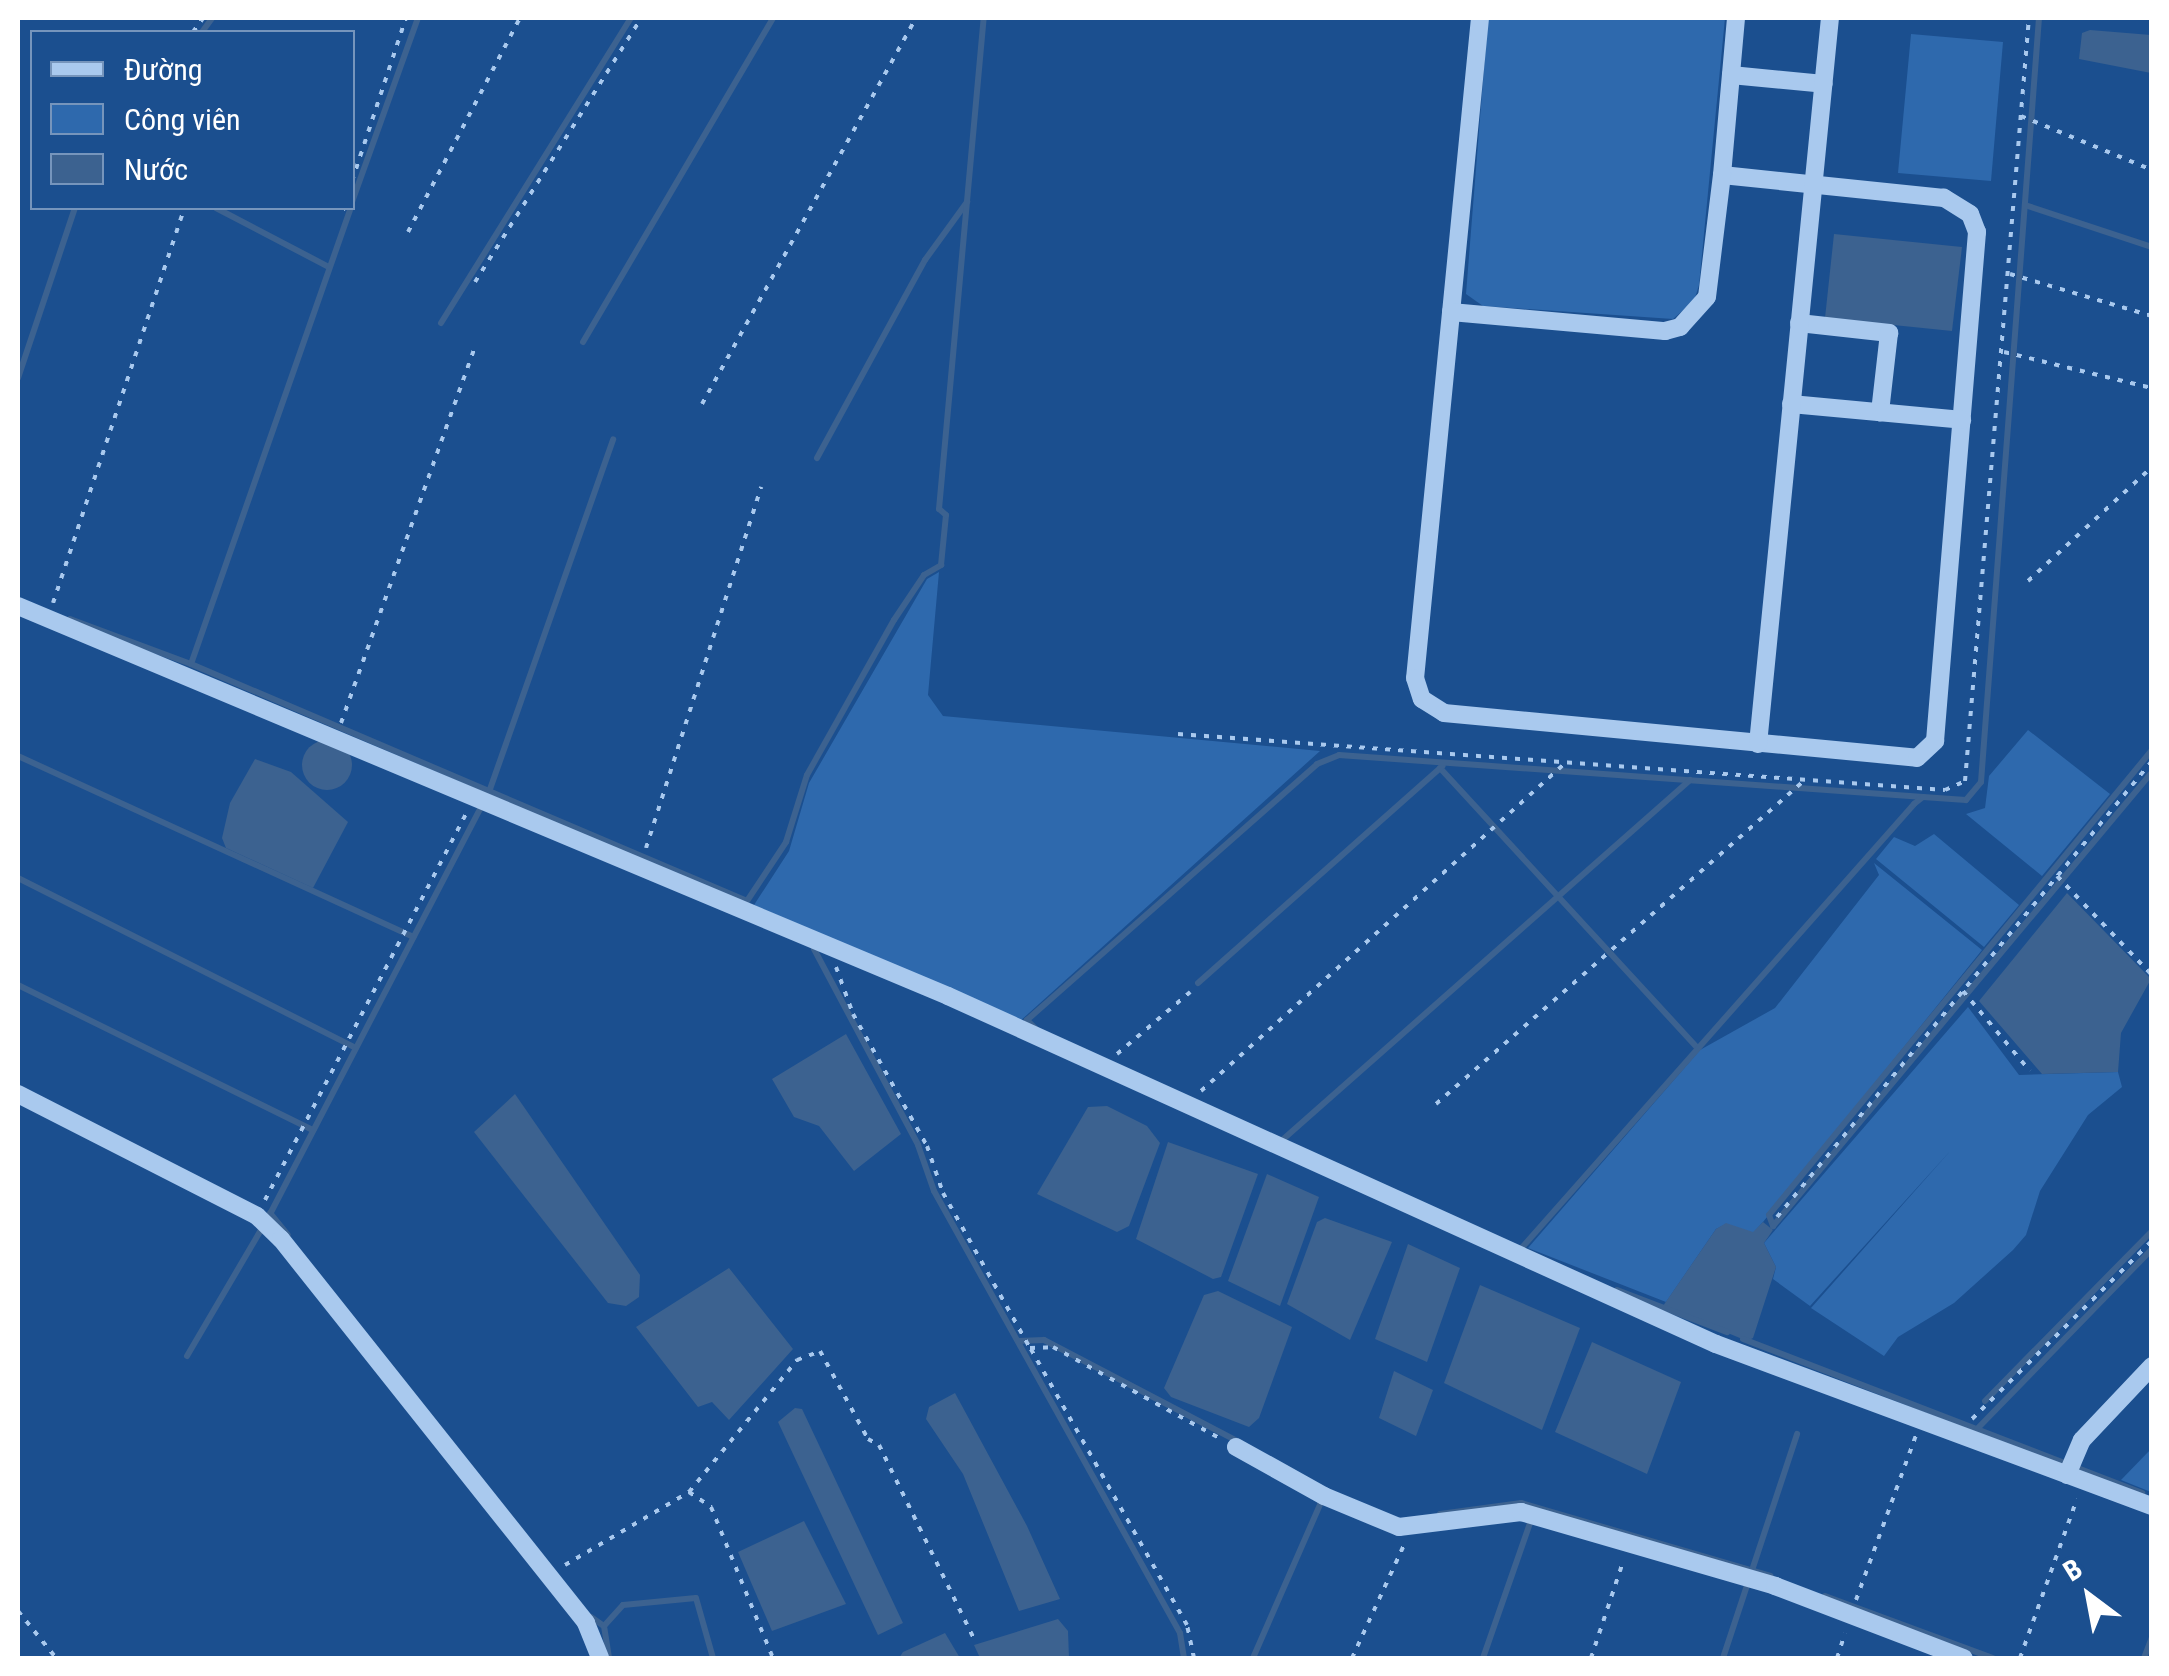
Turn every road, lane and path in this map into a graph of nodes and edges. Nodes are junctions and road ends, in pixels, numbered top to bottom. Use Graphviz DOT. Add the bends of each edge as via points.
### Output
graph roads {
  1 [pos="406,18"];
  2 [pos="520,18"];
  3 [pos="640,18"];
  4 [pos="916,18"];
  5 [pos="1480,18"];
  6 [pos="1736,18"];
  7 [pos="1830,18"];
  8 [pos="1731,75"];
  9 [pos="1824,84"];
  10 [pos="2021,116"];
  11 [pos="2152,170"];
  12 [pos="355,172"];
  13 [pos="1722,176"];
  14 [pos="1813,185"];
  15 [pos="184,210"];
  16 [pos="408,232"];
  17 [pos="2010,274"];
  18 [pos="475,282"];
  19 [pos="1451,312"];
  20 [pos="2152,316"];
  21 [pos="1800,323"];
  22 [pos="476,347"];
  23 [pos="2004,352"];
  24 [pos="2152,388"];
  25 [pos="702,404"];
  26 [pos="1792,404"];
  27 [pos="1880,412"];
  28 [pos="1962,420"];
  29 [pos="2152,467"];
  30 [pos="761,487"];
  31 [pos="2028,581"];
  32 [pos="18,606"];
  33 [pos="48,617"];
  34 [pos="336,736"];
  35 [pos="1758,744"];
  36 [pos="2152,761"];
  37 [pos="1566,763"];
  38 [pos="1805,780"];
  39 [pos="476,796"];
  40 [pos="640,867"];
  41 [pos="2057,876"];
  42 [pos="831,948"];
  43 [pos="2152,975"];
  44 [pos="1962,991"];
  45 [pos="1190,992"];
  46 [pos="1102,1066"];
  47 [pos="2030,1071"];
  48 [pos="18,1094"];
  49 [pos="1436,1104"];
  50 [pos="1188,1106"];
  51 [pos="257,1216"];
  52 [pos="1777,1217"];
  53 [pos="2152,1241"];
  54 [pos="1030,1348"];
  55 [pos="2152,1366"];
  56 [pos="1922,1421"];
  57 [pos="1962,1436"];
  58 [pos="1236,1447"];
  59 [pos="2076,1478"];
  60 [pos="689,1492"];
  61 [pos="2152,1506"];
  62 [pos="1412,1529"];
  63 [pos="1629,1544"];
  64 [pos="548,1575"];
  65 [pos="18,1612"];
  66 [pos="1851,1615"];
  67 [pos="974,1640"];
  68 [pos="56,1658"];
  69 [pos="600,1658"];
  70 [pos="773,1658"];
  71 [pos="1194,1658"];
  72 [pos="1352,1658"];
  73 [pos="1590,1658"];
  74 [pos="1837,1658"];
  75 [pos="1964,1658"];
  76 [pos="2020,1658"];
  1 -- 12 [label="path"];
  2 -- 16 [label="path"];
  3 -- 18 [label="path"];
  4 -- 25 [label="path"];
  5 -- 19 [label="street"];
  6 -- 8 [label="street"];
  7 -- 9 [label="street"];
  8 -- 9 [label="street"];
  8 -- 13 [label="street"];
  9 -- 14 [label="street"];
  10 -- 11 [label="path"];
  13 -- 14 [label="street"];
  13 -- 19 [label="street" via="1707,298 1680,327"];
  14 -- 21 [label="street"];
  14 -- 28 [label="street" via="1944,198 1970,214 1976,232"];
  15 -- 33 [label="path"];
  17 -- 20 [label="path"];
  19 -- 35 [label="street" via="1415,678 1422,699 1444,714"];
  21 -- 26 [label="street"];
  21 -- 27 [label="street" via="1889,333"];
  22 -- 34 [label="path"];
  23 -- 24 [label="path"];
  26 -- 27 [label="street"];
  26 -- 35 [label="street"];
  27 -- 28 [label="street"];
  28 -- 35 [label="street" via="1932,748 1916,758"];
  29 -- 31 [label="path"];
  30 -- 40 [label="path"];
  32 -- 33 [label="street"];
  33 -- 34 [label="street"];
  34 -- 39 [label="street"];
  36 -- 41 [label="path"];
  37 -- 50 [label="path"];
  38 -- 49 [label="path"];
  39 -- 40 [label="street"];
  39 -- 51 [label="path"];
  40 -- 42 [label="street"];
  41 -- 43 [label="path"];
  41 -- 44 [label="path"];
  42 -- 46 [label="street"];
  42 -- 54 [label="path" via="852,1014"];
  44 -- 47 [label="path"];
  44 -- 52 [label="path"];
  45 -- 46 [label="path"];
  46 -- 50 [label="street"];
  48 -- 51 [label="street"];
  50 -- 56 [label="street" via="1716,1344"];
  51 -- 64 [label="street"];
  53 -- 57 [label="path"];
  54 -- 58 [label="path" via="1053,1347"];
  54 -- 71 [label="path" via="1187,1625"];
  55 -- 59 [label="street" via="2082,1440"];
  56 -- 57 [label="street"];
  56 -- 66 [label="path"];
  57 -- 59 [label="street"];
  58 -- 62 [label="street" via="1358,1512"];
  59 -- 61 [label="street"];
  59 -- 76 [label="path"];
  60 -- 64 [label="path"];
  60 -- 67 [label="path" via="797,1360 820,1351 868,1438 879,1445"];
  60 -- 70 [label="path" via="711,1507"];
  62 -- 63 [label="street" via="1504,1510"];
  62 -- 72 [label="path"];
  63 -- 66 [label="street"];
  63 -- 73 [label="path"];
  64 -- 69 [label="street" via="586,1623"];
  65 -- 68 [label="path"];
  66 -- 74 [label="path"];
  66 -- 75 [label="street"];
}
